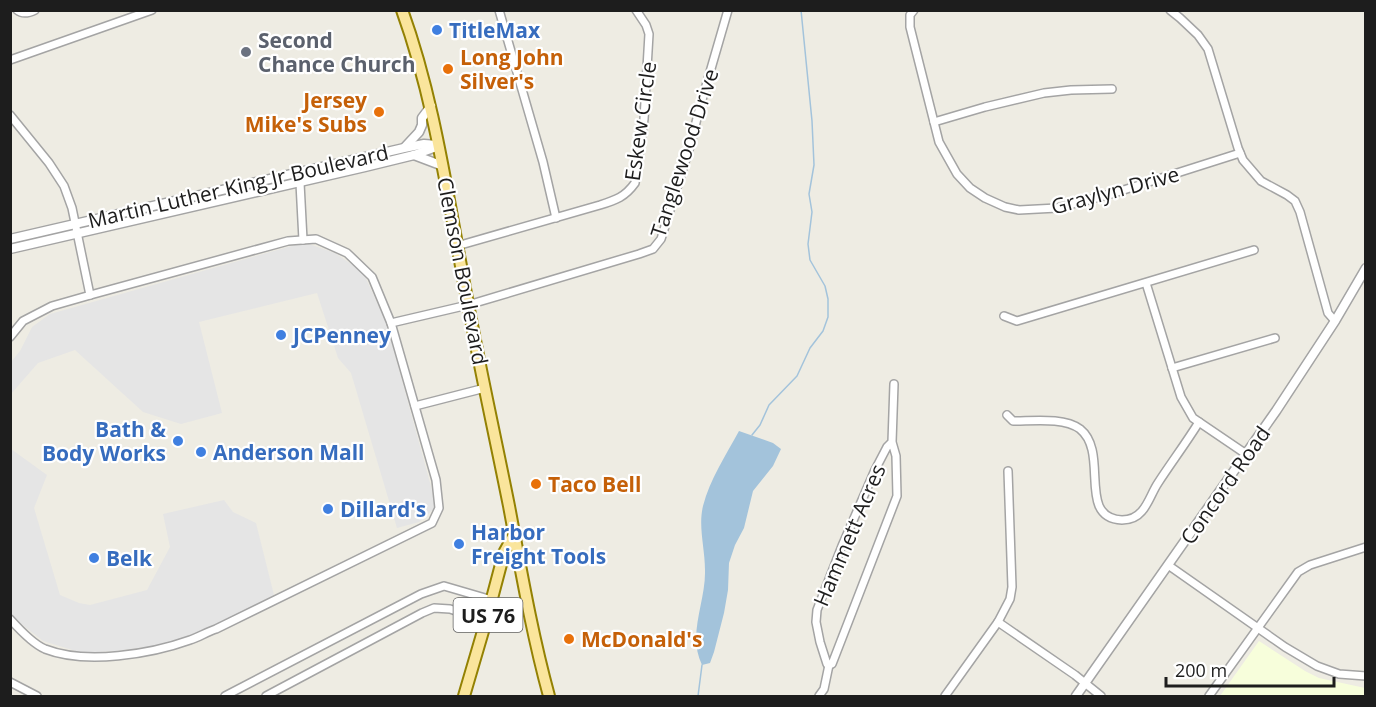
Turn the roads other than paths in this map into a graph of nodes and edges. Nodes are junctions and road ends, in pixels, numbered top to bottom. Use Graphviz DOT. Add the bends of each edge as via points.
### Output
graph roads {
  1 [pos="17,10"];
  2 [pos="35,10"];
  3 [pos="152,10"];
  4 [pos="402,10"];
  5 [pos="499,10"];
  6 [pos="636,10"];
  7 [pos="914,10"];
  8 [pos="1170,10"];
  9 [pos="727,11"];
  10 [pos="10,60"];
  11 [pos="1112,89"];
  12 [pos="431,106"];
  13 [pos="10,115"];
  14 [pos="934,122"];
  15 [pos="439,146"];
  16 [pos="404,148"];
  17 [pos="1240,153"];
  18 [pos="414,155"];
  19 [pos="442,166"];
  20 [pos="300,183"];
  21 [pos="556,218"];
  22 [pos="75,224"];
  23 [pos="77,234"];
  24 [pos="10,239"];
  25 [pos="303,240"];
  26 [pos="457,246"];
  27 [pos="10,249"];
  28 [pos="1254,250"];
  29 [pos="1365,271"];
  30 [pos="1146,283"];
  31 [pos="90,295"];
  32 [pos="468,305"];
  33 [pos="1004,316"];
  34 [pos="1335,321"];
  35 [pos="391,323"];
  36 [pos="10,337"];
  37 [pos="1275,338"];
  38 [pos="1172,368"];
  39 [pos="894,384"];
  40 [pos="485,388"];
  41 [pos="415,406"];
  42 [pos="1007,415"];
  43 [pos="1199,422"];
  44 [pos="892,442"];
  45 [pos="1246,454"];
  46 [pos="1008,471"];
  47 [pos="514,535"];
  48 [pos="1365,547"];
  49 [pos="1168,565"];
  50 [pos="492,600"];
  51 [pos="10,619"];
  52 [pos="486,621"];
  53 [pos="998,622"];
  54 [pos="1258,628"];
  55 [pos="829,665"];
  56 [pos="1365,676"];
  57 [pos="10,682"];
  58 [pos="1085,683"];
  59 [pos="37,696"];
  60 [pos="225,696"];
  61 [pos="266,696"];
  62 [pos="464,696"];
  63 [pos="549,696"];
  64 [pos="819,696"];
  65 [pos="945,696"];
  66 [pos="1076,696"];
  67 [pos="1101,696"];
  68 [pos="1209,696"];
  1 -- 2 [label="street" via="21,14"];
  3 -- 10 [label="street"];
  4 -- 12 [label="main road, Clemson Boulevard"];
  5 -- 21 [label="street"];
  6 -- 21 [label="street, Eskew Circle" via="649,34 635,183 620,198"];
  7 -- 14 [label="street, Graylyn Drive" via="910,27"];
  8 -- 17 [label="street" via="1208,49"];
  9 -- 32 [label="street, Tanglewood Drive" via="661,239 652,249"];
  11 -- 14 [label="street" via="1044,93"];
  12 -- 15 [label="main road, Clemson Boulevard"];
  12 -- 16 [label="street" via="422,118 419,132"];
  13 -- 22 [label="street" via="64,186"];
  14 -- 17 [label="street, Graylyn Drive" via="949,161 970,188 1019,210 1057,208"];
  15 -- 16 [label="street, Martin Luther King Jr Boulevard"];
  15 -- 18 [label="street, Martin Luther King Jr Boulevard"];
  15 -- 19 [label="main road, Clemson Boulevard"];
  16 -- 22 [label="street, Martin Luther King Jr Boulevard"];
  17 -- 34 [label="street" via="1261,181 1295,201 1328,313"];
  18 -- 19 [label="street, Martin Luther King Jr Boulevard"];
  18 -- 20 [label="street, Martin Luther King Jr Boulevard"];
  19 -- 26 [label="main road, Clemson Boulevard"];
  20 -- 23 [label="street, Martin Luther King Jr Boulevard"];
  20 -- 25 [label="street"];
  21 -- 26 [label="street, Eskew Circle"];
  22 -- 23 [label="street"];
  22 -- 24 [label="street, Martin Luther King Jr Boulevard"];
  23 -- 27 [label="street, Martin Luther King Jr Boulevard"];
  23 -- 31 [label="street"];
  25 -- 31 [label="street"];
  25 -- 35 [label="street" via="316,239 347,253 372,277"];
  26 -- 32 [label="main road, Clemson Boulevard"];
  28 -- 30 [label="street"];
  29 -- 34 [label="street, Concord Road"];
  30 -- 33 [label="street" via="1017,321"];
  30 -- 38 [label="street"];
  31 -- 36 [label="street" via="52,306 23,321"];
  32 -- 35 [label="street, Tanglewood Drive"];
  32 -- 40 [label="main road, Clemson Boulevard"];
  34 -- 45 [label="street, Concord Road"];
  35 -- 41 [label="street"];
  37 -- 38 [label="street"];
  38 -- 43 [label="street" via="1184,402"];
  39 -- 44 [label="street, Hammett Acres"];
  40 -- 41 [label="street"];
  40 -- 47 [label="main road, Clemson Boulevard"];
  41 -- 51 [label="street" via="436,480 439,508 432,523 216,629 171,646 124,656 64,654 43,648"];
  42 -- 43 [label="street" via="1013,421 1066,422 1079,428 1089,439 1094,454 1099,507 1120,520 1134,518 1144,509"];
  43 -- 45 [label="street"];
  44 -- 55 [label="street, Hammett Acres" via="897,496"];
  44 -- 55 [label="street, Hammett Acres" via="875,470 817,610 820,642"];
  45 -- 49 [label="street, Concord Road"];
  46 -- 53 [label="street" via="1012,587"];
  47 -- 50 [label="main road, US 76" via="504,553"];
  47 -- 63 [label="main road, Clemson Boulevard"];
  48 -- 54 [label="street" via="1298,572"];
  49 -- 54 [label="street"];
  49 -- 58 [label="street, Concord Road"];
  50 -- 52 [label="main road, US 76"];
  50 -- 60 [label="street" via="444,586 434,589"];
  52 -- 61 [label="street" via="434,608"];
  52 -- 62 [label="main road, US 76"];
  53 -- 58 [label="street"];
  53 -- 65 [label="street"];
  54 -- 56 [label="street" via="1317,666 1339,674"];
  54 -- 68 [label="street"];
  55 -- 64 [label="street, Hammett Acres"];
  57 -- 59 [label="street"];
  58 -- 66 [label="street, Concord Road"];
  58 -- 67 [label="street"];
}
